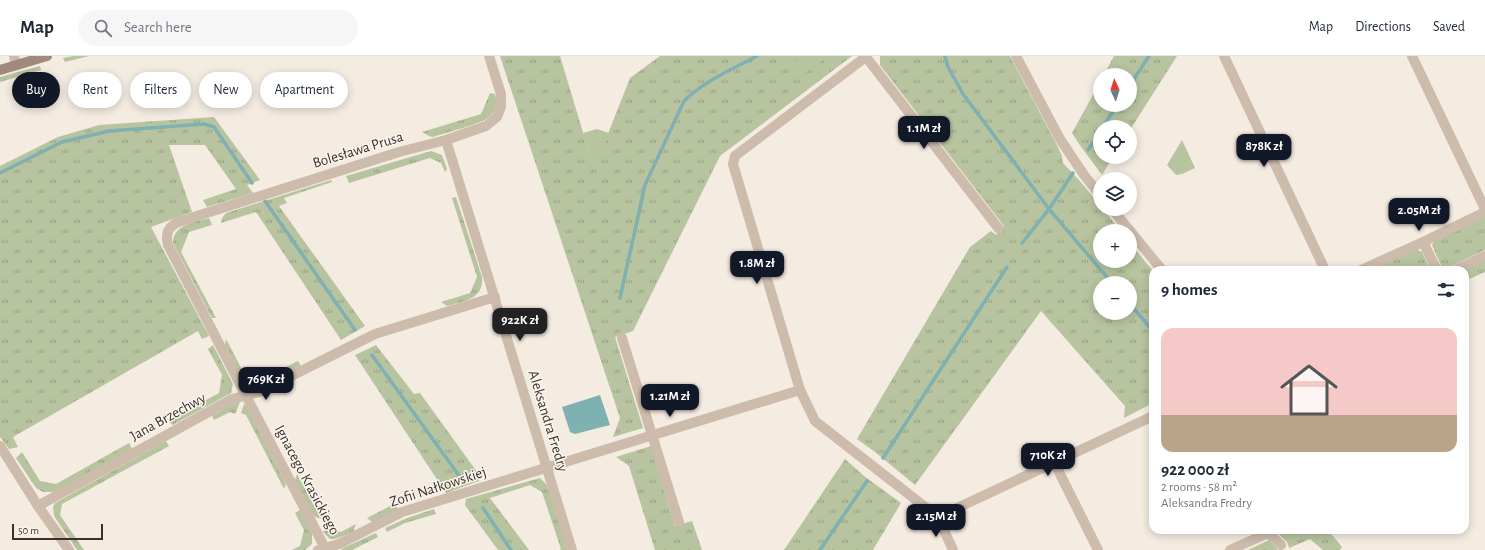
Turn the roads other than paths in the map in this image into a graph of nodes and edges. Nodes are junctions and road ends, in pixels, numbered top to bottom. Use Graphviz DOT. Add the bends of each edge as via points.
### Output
graph roads {
  1 [pos="47,56"];
  2 [pos="489,56"];
  3 [pos="867,56"];
  4 [pos="1016,56"];
  5 [pos="1224,56"];
  6 [pos="1412,56"];
  7 [pos="15,60"];
  8 [pos="0,70"];
  9 [pos="446,140"];
  10 [pos="1093,186"];
  11 [pos="1485,210"];
  12 [pos="1118,216"];
  13 [pos="1124,224"];
  14 [pos="999,229"];
  15 [pos="168,232"];
  16 [pos="1137,240"];
  17 [pos="1424,242"];
  18 [pos="1485,256"];
  19 [pos="1159,266"];
  20 [pos="1323,266"];
  21 [pos="1370,266"];
  22 [pos="1435,266"];
  23 [pos="1464,266"];
  24 [pos="495,297"];
  25 [pos="622,338"];
  26 [pos="800,390"];
  27 [pos="245,395"];
  28 [pos="1149,420"];
  29 [pos="652,435"];
  30 [pos="0,446"];
  31 [pos="1054,462"];
  32 [pos="547,468"];
  33 [pos="38,506"];
  34 [pos="938,517"];
  35 [pos="679,522"];
  36 [pos="1261,534"];
  37 [pos="1270,534"];
  38 [pos="1281,545"];
  39 [pos="323,549"];
  40 [pos="69,550"];
  41 [pos="572,550"];
  42 [pos="953,550"];
  43 [pos="1098,550"];
  44 [pos="1230,550"];
  1 -- 7 [label="street"];
  2 -- 9 [label="street, Bolesława Prusa" via="501,94 502,107 499,113 493,122 486,126"];
  3 -- 14 [label="street"];
  3 -- 26 [label="street" via="735,156 733,164"];
  4 -- 10 [label="street" via="1060,139"];
  5 -- 20 [label="street"];
  6 -- 11 [label="street"];
  7 -- 8 [label="street"];
  9 -- 15 [label="street, Bolesława Prusa" via="399,152 205,213 173,225"];
  9 -- 24 [label="street, Aleksandra Fredry"];
  11 -- 17 [label="street"];
  12 -- 13 [label="street"];
  15 -- 27 [label="street, Ignacego Krasickiego" via="168,245"];
  16 -- 19 [label="street"];
  17 -- 21 [label="street"];
  17 -- 22 [label="street"];
  18 -- 23 [label="street"];
  24 -- 27 [label="street, Jana Brzechwy" via="375,334 260,392"];
  24 -- 32 [label="street, Aleksandra Fredry"];
  25 -- 29 [label="street"];
  26 -- 29 [label="street, Zofii Nałkowskiej"];
  26 -- 34 [label="street" via="815,421"];
  27 -- 33 [label="street, Jana Brzechwy" via="232,399"];
  27 -- 39 [label="street, Ignacego Krasickiego"];
  28 -- 31 [label="street"];
  29 -- 32 [label="street, Zofii Nałkowskiej"];
  29 -- 35 [label="street"];
  30 -- 33 [label="street"];
  31 -- 34 [label="street"];
  31 -- 43 [label="street"];
  32 -- 39 [label="street, Zofii Nałkowskiej" via="402,512 339,544"];
  32 -- 41 [label="street, Aleksandra Fredry"];
  33 -- 40 [label="street"];
  34 -- 42 [label="street"];
  36 -- 44 [label="street"];
  37 -- 38 [label="street"];
}
